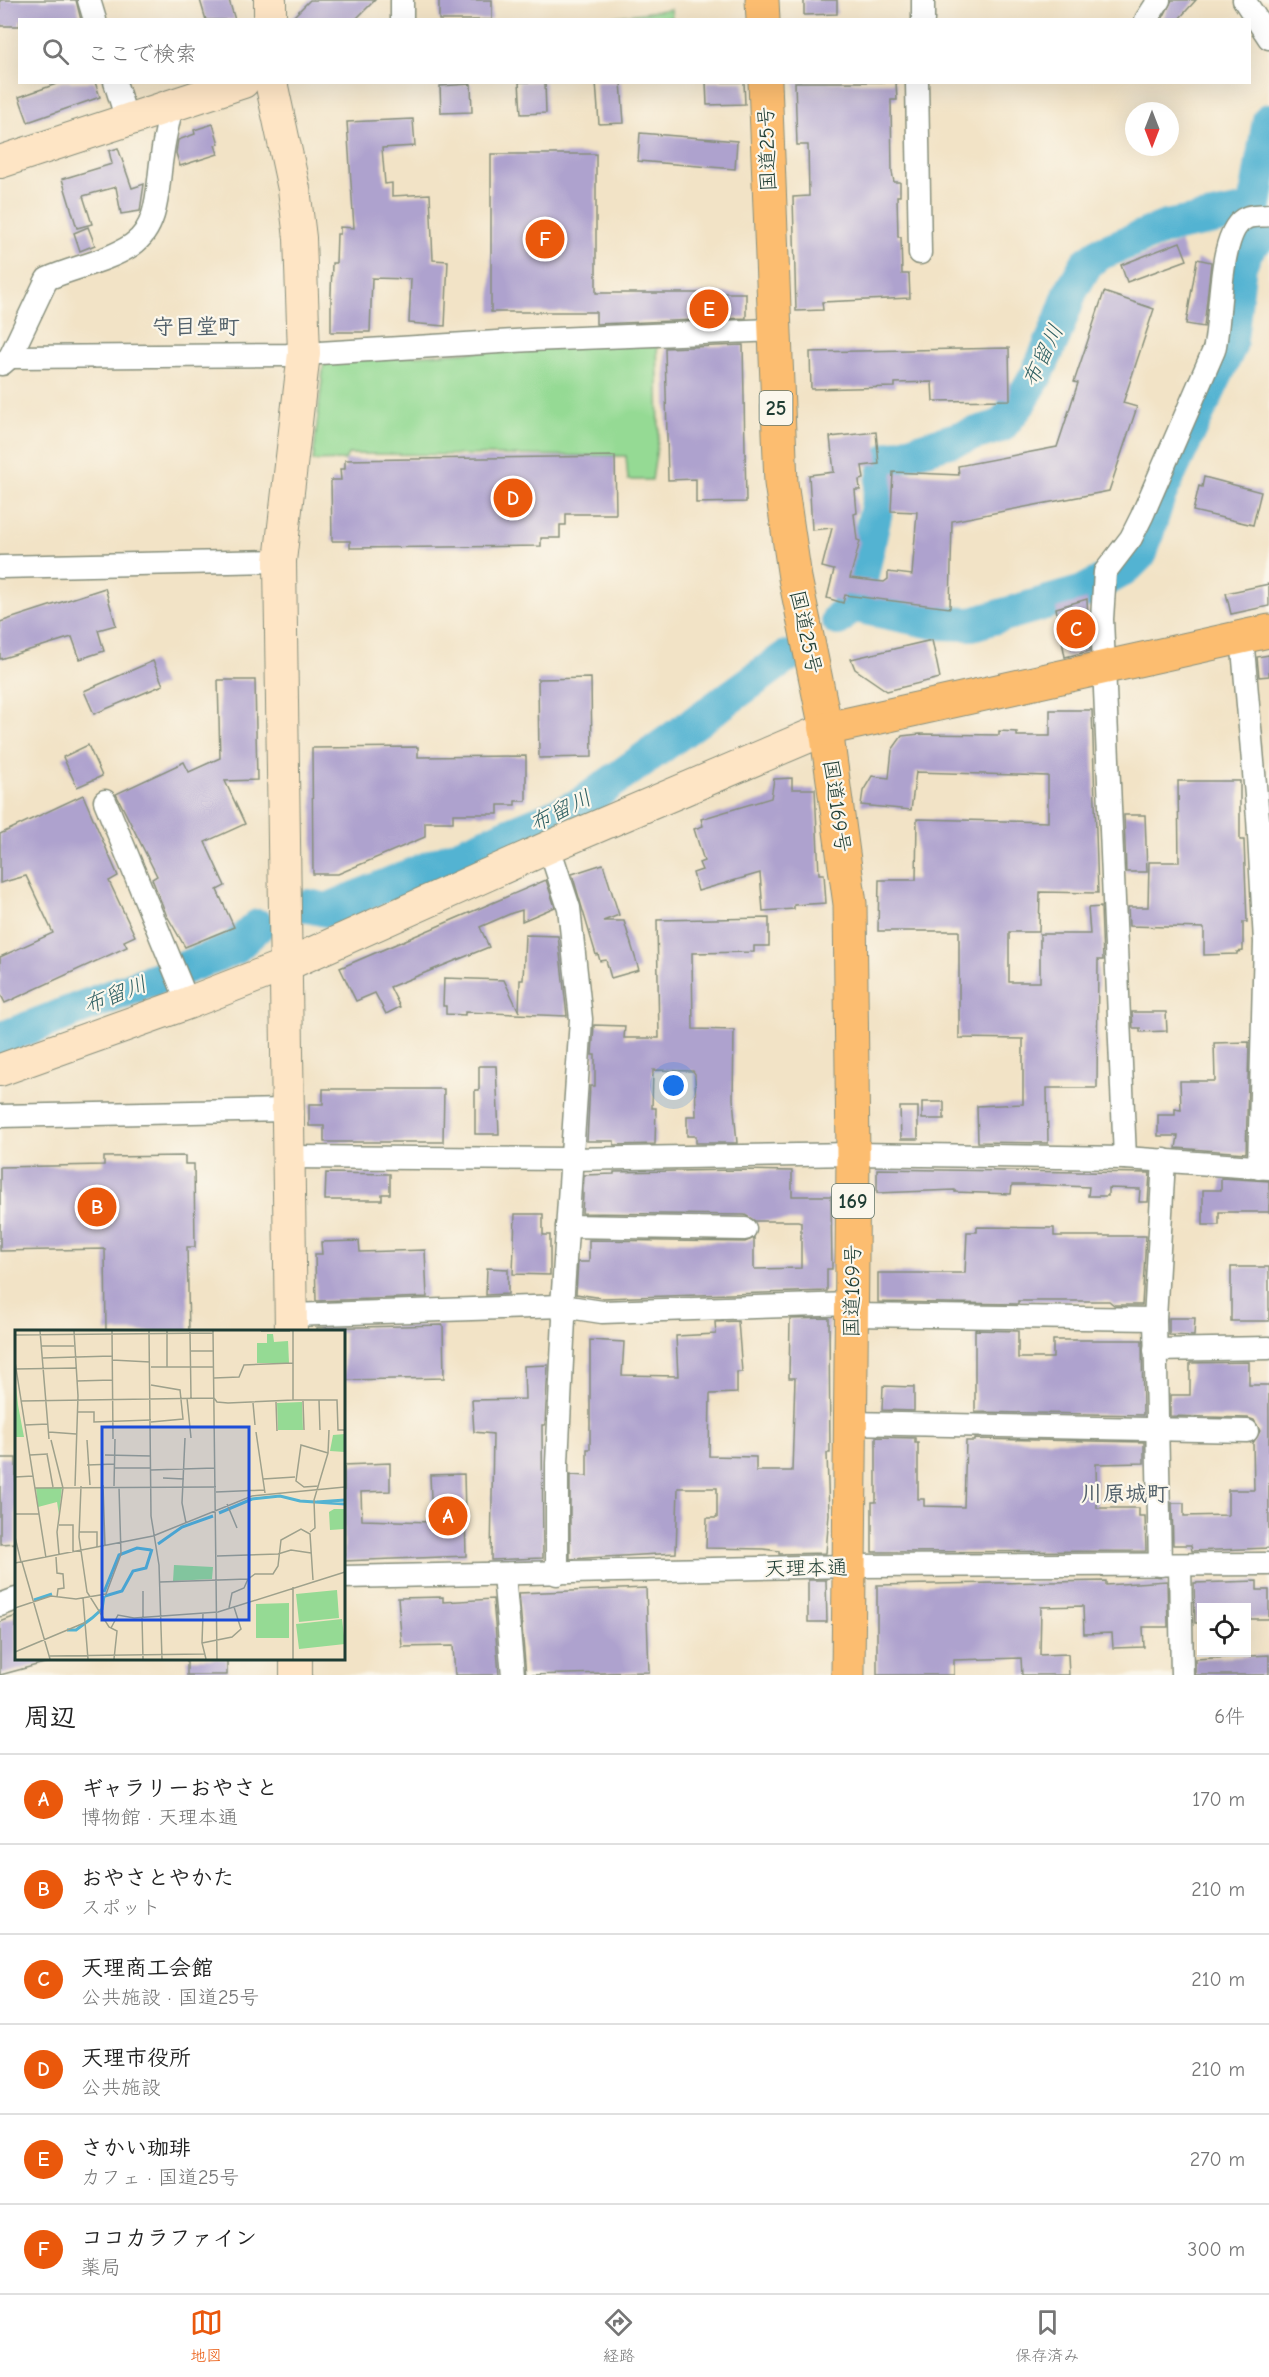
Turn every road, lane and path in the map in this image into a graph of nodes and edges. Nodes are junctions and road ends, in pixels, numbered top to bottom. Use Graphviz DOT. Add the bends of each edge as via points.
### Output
graph roads {
  1 [pos="89,0"];
  2 [pos="270,0"];
  3 [pos="402,0"];
  4 [pos="762,0"];
  5 [pos="923,0"];
  6 [pos="1159,0"];
  7 [pos="1244,0"];
  8 [pos="94,18"];
  9 [pos="270,18"];
  10 [pos="402,18"];
  11 [pos="763,18"];
  12 [pos="923,18"];
  13 [pos="1147,18"];
  14 [pos="1269,38"];
  15 [pos="116,84"];
  16 [pos="237,84"];
  17 [pos="271,84"];
  18 [pos="765,84"];
  19 [pos="917,84"];
  20 [pos="172,106"];
  21 [pos="127,120"];
  22 [pos="0,162"];
  23 [pos="1269,215"];
  24 [pos="920,253"];
  25 [pos="774,330"];
  26 [pos="304,352"];
  27 [pos="5,361"];
  28 [pos="280,561"];
  29 [pos="0,567"];
  30 [pos="1256,634"];
  31 [pos="1104,667"];
  32 [pos="826,729"];
  33 [pos="105,801"];
  34 [pos="549,847"];
  35 [pos="1267,942"];
  36 [pos="288,964"];
  37 [pos="185,992"];
  38 [pos="1266,1019"];
  39 [pos="0,1070"];
  40 [pos="287,1110"];
  41 [pos="0,1116"];
  42 [pos="853,1154"];
  43 [pos="287,1157"];
  44 [pos="1125,1158"];
  45 [pos="570,1159"];
  46 [pos="1164,1160"];
  47 [pos="1264,1168"];
  48 [pos="567,1226"];
  49 [pos="745,1229"];
  50 [pos="562,1306"];
  51 [pos="851,1309"];
  52 [pos="1155,1319"];
  53 [pos="291,1323"];
  54 [pos="1269,1348"];
  55 [pos="1155,1350"];
  56 [pos="850,1423"];
  57 [pos="1156,1430"];
  58 [pos="1247,1431"];
  59 [pos="1269,1564"];
  60 [pos="1170,1565"];
  61 [pos="849,1566"];
  62 [pos="557,1574"];
  63 [pos="504,1575"];
  64 [pos="345,1577"];
  65 [pos="15,1599"];
  66 [pos="0,1605"];
  67 [pos="513,1675"];
  68 [pos="848,1675"];
  69 [pos="1182,1675"];
  1 -- 8 [label="street"];
  2 -- 9 [label="street"];
  3 -- 10 [label="street"];
  4 -- 11 [label="highway"];
  5 -- 12 [label="street"];
  6 -- 13 [label="street"];
  7 -- 14 [label="street"];
  15 -- 21 [label="street"];
  16 -- 20 [label="street"];
  17 -- 26 [label="street" via="294,189 300,238"];
  18 -- 25 [label="highway, 国道25号 / 25"];
  19 -- 24 [label="street"];
  20 -- 21 [label="street"];
  20 -- 27 [label="street" via="157,200 145,233 112,256 47,279"];
  21 -- 22 [label="street"];
  23 -- 31 [label="street" via="1246,218 1230,237 1214,350 1142,516 1103,582"];
  25 -- 26 [label="street"];
  25 -- 32 [label="highway, 国道25号 / 25" via="777,423 788,532"];
  26 -- 27 [label="street"];
  26 -- 28 [label="street"];
  28 -- 29 [label="street"];
  28 -- 36 [label="street"];
  30 -- 31 [label="highway"];
  30 -- 35 [label="street" via="1258,818"];
  31 -- 32 [label="highway"];
  31 -- 44 [label="street"];
  32 -- 34 [label="street"];
  32 -- 42 [label="highway, 国道169号 / 169" via="850,904"];
  33 -- 37 [label="street"];
  34 -- 36 [label="street"];
  34 -- 45 [label="street" via="569,908 579,978 581,1019"];
  35 -- 38 [label="street"];
  36 -- 37 [label="street"];
  36 -- 40 [label="street"];
  37 -- 39 [label="street"];
  38 -- 47 [label="street"];
  40 -- 41 [label="street"];
  40 -- 43 [label="street"];
  42 -- 44 [label="street"];
  42 -- 45 [label="street"];
  42 -- 51 [label="highway, 国道169号 / 169"];
  43 -- 45 [label="street"];
  43 -- 53 [label="street"];
  44 -- 46 [label="street"];
  45 -- 48 [label="street"];
  46 -- 47 [label="street"];
  46 -- 52 [label="street"];
  48 -- 49 [label="street"];
  48 -- 50 [label="street"];
  50 -- 51 [label="street" via="602,1312"];
  50 -- 53 [label="street"];
  50 -- 62 [label="street" via="556,1463"];
  51 -- 52 [label="street"];
  51 -- 56 [label="highway, 国道169号 / 169"];
  52 -- 55 [label="street"];
  54 -- 55 [label="street"];
  55 -- 57 [label="street"];
  56 -- 57 [label="street"];
  56 -- 61 [label="highway, 国道169号 / 169"];
  57 -- 58 [label="street"];
  57 -- 60 [label="street"];
  59 -- 60 [label="street, 天理本通"];
  60 -- 61 [label="street, 天理本通"];
  60 -- 69 [label="street"];
  61 -- 62 [label="street, 天理本通"];
  61 -- 68 [label="highway, 国道169号 / 169"];
  62 -- 63 [label="street, 天理本通"];
  63 -- 64 [label="street, 天理本通"];
  63 -- 67 [label="street"];
  65 -- 66 [label="street"];
}
